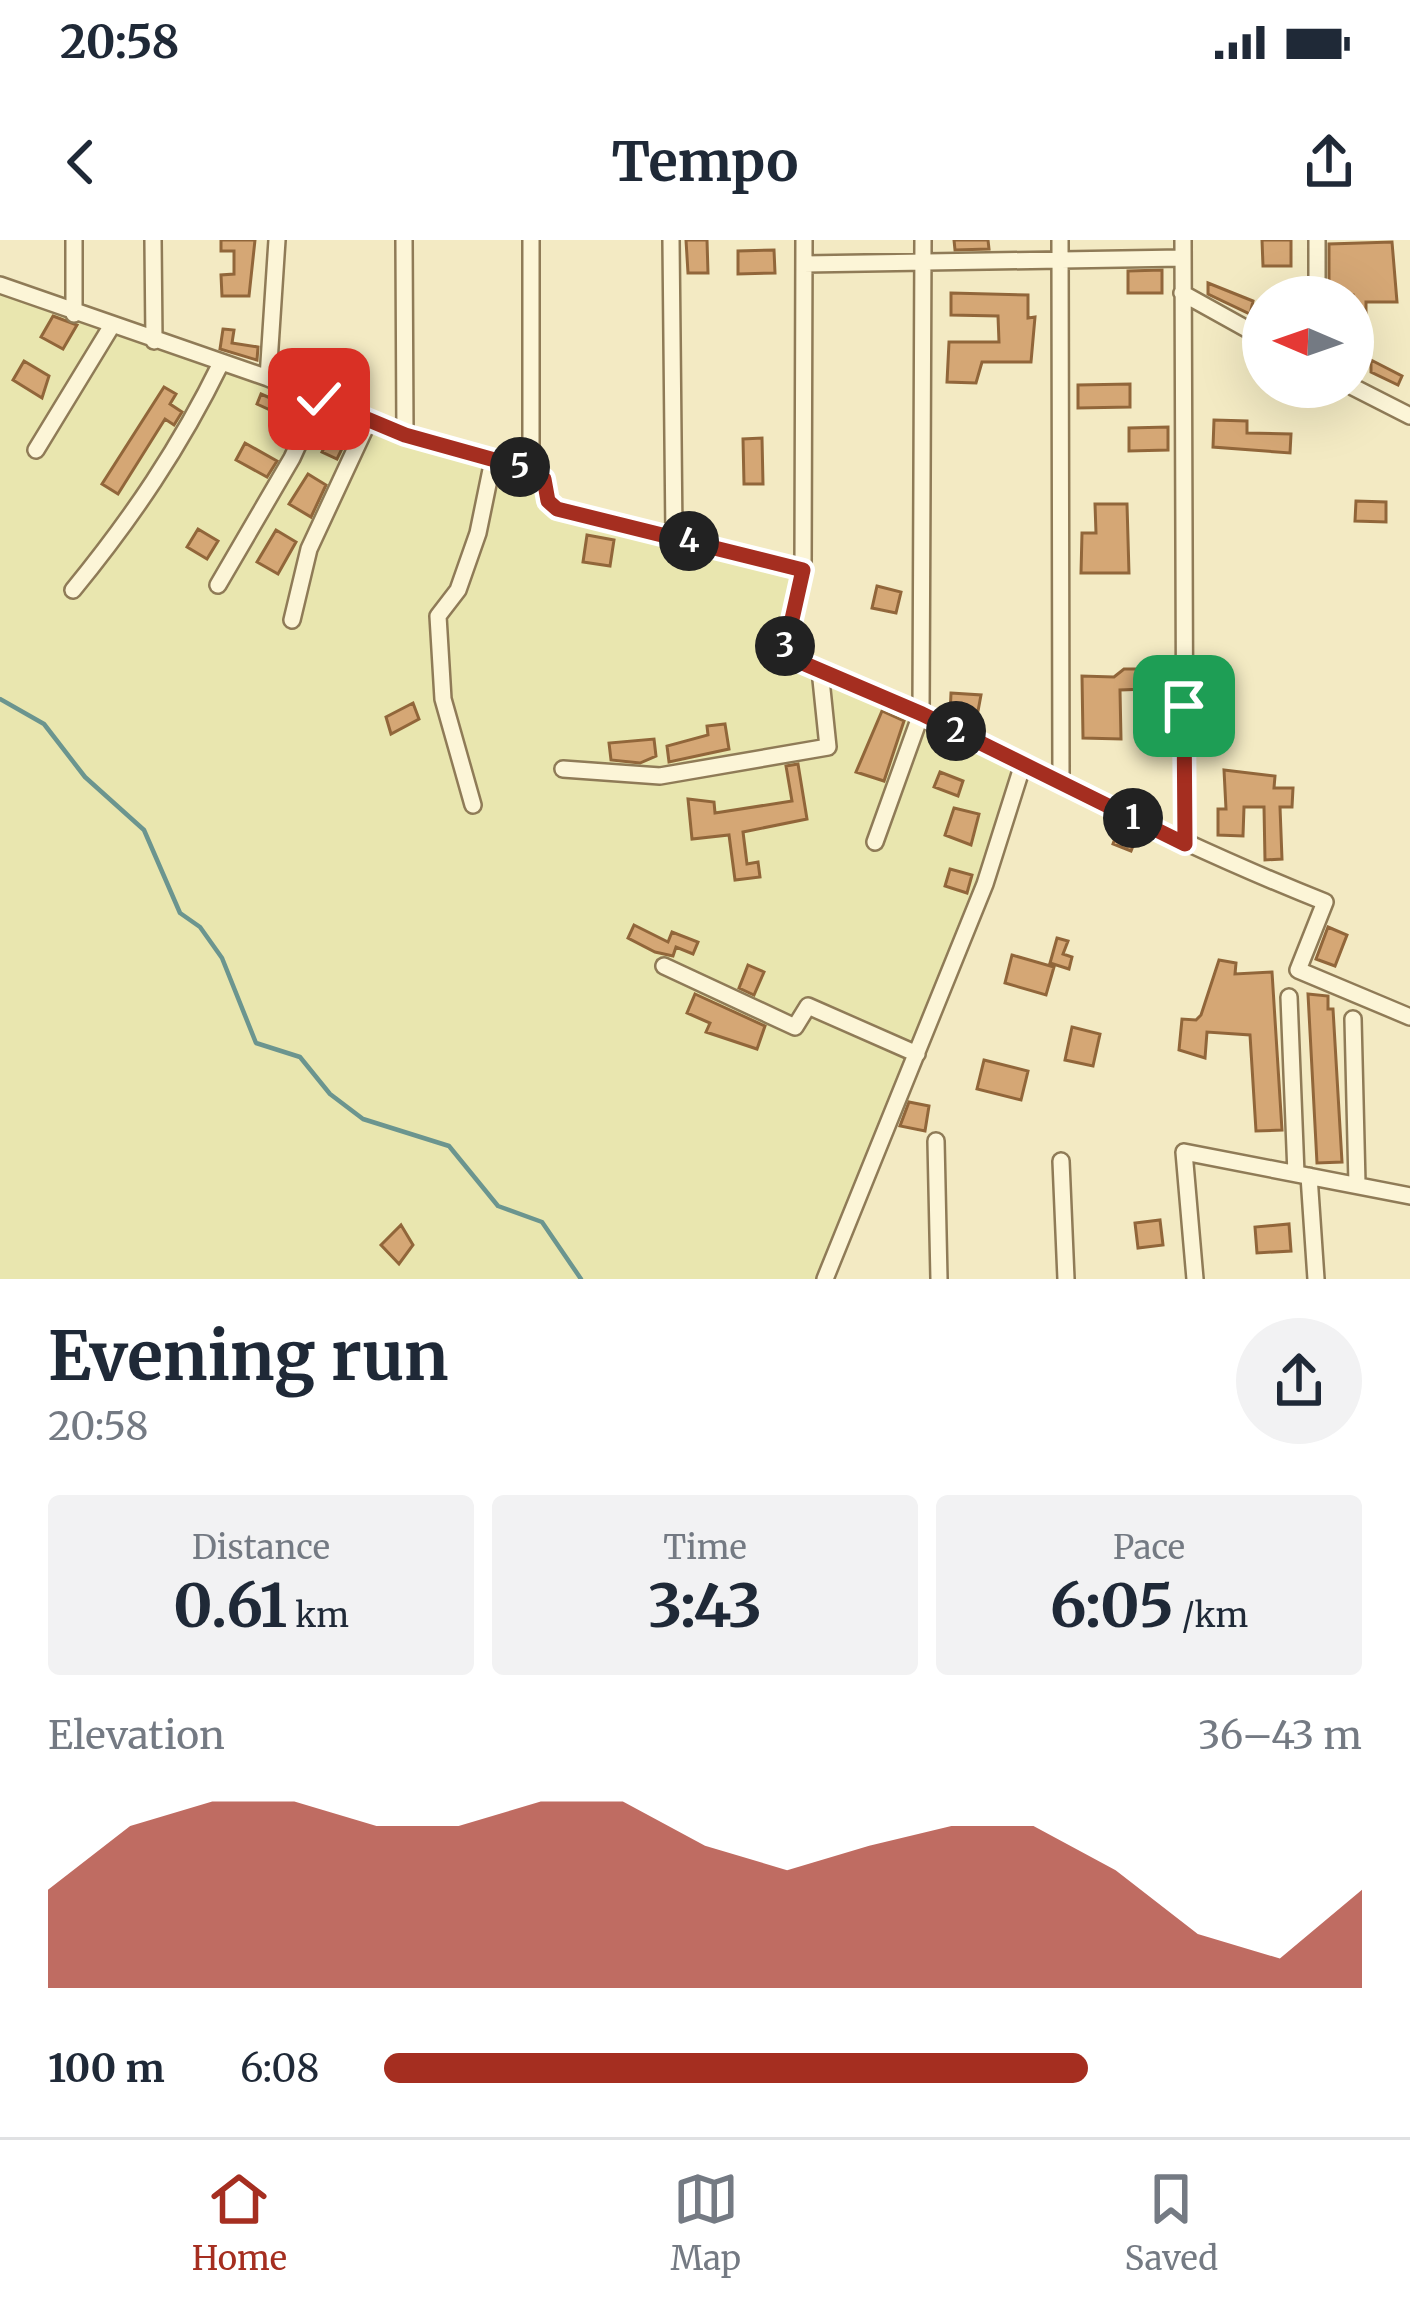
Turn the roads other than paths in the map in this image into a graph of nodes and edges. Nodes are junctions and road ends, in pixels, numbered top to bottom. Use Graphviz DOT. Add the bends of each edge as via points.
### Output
graph roads {
  1 [pos="74,240"];
  2 [pos="153,240"];
  3 [pos="277,240"];
  4 [pos="404,240"];
  5 [pos="531,240"];
  6 [pos="671,240"];
  7 [pos="804,240"];
  8 [pos="923,240"];
  9 [pos="1060,240"];
  10 [pos="1317,240"];
  11 [pos="1183,249"];
  12 [pos="1060,260"];
  13 [pos="804,264"];
  14 [pos="923,264"];
  15 [pos="1317,276"];
  16 [pos="0,285"];
  17 [pos="1182,293"];
  18 [pos="74,314"];
  19 [pos="1242,326"];
  20 [pos="110,327"];
  21 [pos="154,341"];
  22 [pos="221,363"];
  23 [pos="268,378"];
  24 [pos="1374,398"];
  25 [pos="319,399"];
  26 [pos="1410,416"];
  27 [pos="368,422"];
  28 [pos="405,435"];
  29 [pos="36,450"];
  30 [pos="493,460"];
  31 [pos="531,470"];
  32 [pos="674,537"];
  33 [pos="803,570"];
  34 [pos="218,585"];
  35 [pos="74,590"];
  36 [pos="292,620"];
  37 [pos="820,670"];
  38 [pos="922,714"];
  39 [pos="1024,764"];
  40 [pos="563,769"];
  41 [pos="1061,781"];
  42 [pos="473,805"];
  43 [pos="875,842"];
  44 [pos="1185,844"];
  45 [pos="664,966"];
  46 [pos="1289,997"];
  47 [pos="1410,1017"];
  48 [pos="1353,1019"];
  49 [pos="917,1054"];
  50 [pos="936,1141"];
  51 [pos="1061,1161"];
  52 [pos="1302,1175"];
  53 [pos="1357,1184"];
  54 [pos="1410,1196"];
  55 [pos="825,1279"];
  56 [pos="939,1279"];
  57 [pos="1066,1279"];
  58 [pos="1195,1279"];
  59 [pos="1316,1279"];
  1 -- 18 [label="street"];
  2 -- 21 [label="street"];
  3 -- 23 [label="street"];
  4 -- 28 [label="street"];
  5 -- 31 [label="street"];
  6 -- 32 [label="street"];
  7 -- 13 [label="street"];
  8 -- 14 [label="street"];
  9 -- 12 [label="street"];
  10 -- 15 [label="street"];
  11 -- 12 [label="street"];
  11 -- 17 [label="street"];
  12 -- 14 [label="street"];
  12 -- 41 [label="street"];
  13 -- 14 [label="street"];
  13 -- 33 [label="street"];
  14 -- 38 [label="street"];
  16 -- 18 [label="street"];
  17 -- 19 [label="street"];
  17 -- 44 [label="street"];
  18 -- 20 [label="street"];
  20 -- 21 [label="street"];
  20 -- 29 [label="street"];
  21 -- 22 [label="street"];
  22 -- 23 [label="street"];
  22 -- 35 [label="street" via="136,514"];
  23 -- 25 [label="street"];
  24 -- 26 [label="street"];
  25 -- 27 [label="street"];
  25 -- 34 [label="street"];
  27 -- 28 [label="street"];
  27 -- 36 [label="street" via="309,549"];
  28 -- 30 [label="street"];
  30 -- 31 [label="street"];
  30 -- 42 [label="street" via="465,571 438,616 443,699"];
  31 -- 32 [label="street" via="557,509"];
  32 -- 33 [label="street"];
  33 -- 37 [label="street" via="783,653"];
  37 -- 38 [label="street"];
  37 -- 40 [label="street" via="827,747 660,776"];
  38 -- 39 [label="street"];
  38 -- 43 [label="street"];
  39 -- 41 [label="street"];
  39 -- 49 [label="street"];
  41 -- 44 [label="street"];
  44 -- 47 [label="street" via="1324,902 1298,970"];
  45 -- 49 [label="street" via="795,1027 808,1006"];
  46 -- 52 [label="street"];
  48 -- 53 [label="street"];
  49 -- 55 [label="street"];
  50 -- 56 [label="street"];
  51 -- 57 [label="street"];
  52 -- 53 [label="street"];
  52 -- 58 [label="street" via="1184,1153"];
  52 -- 59 [label="street"];
  53 -- 54 [label="street"];
}
